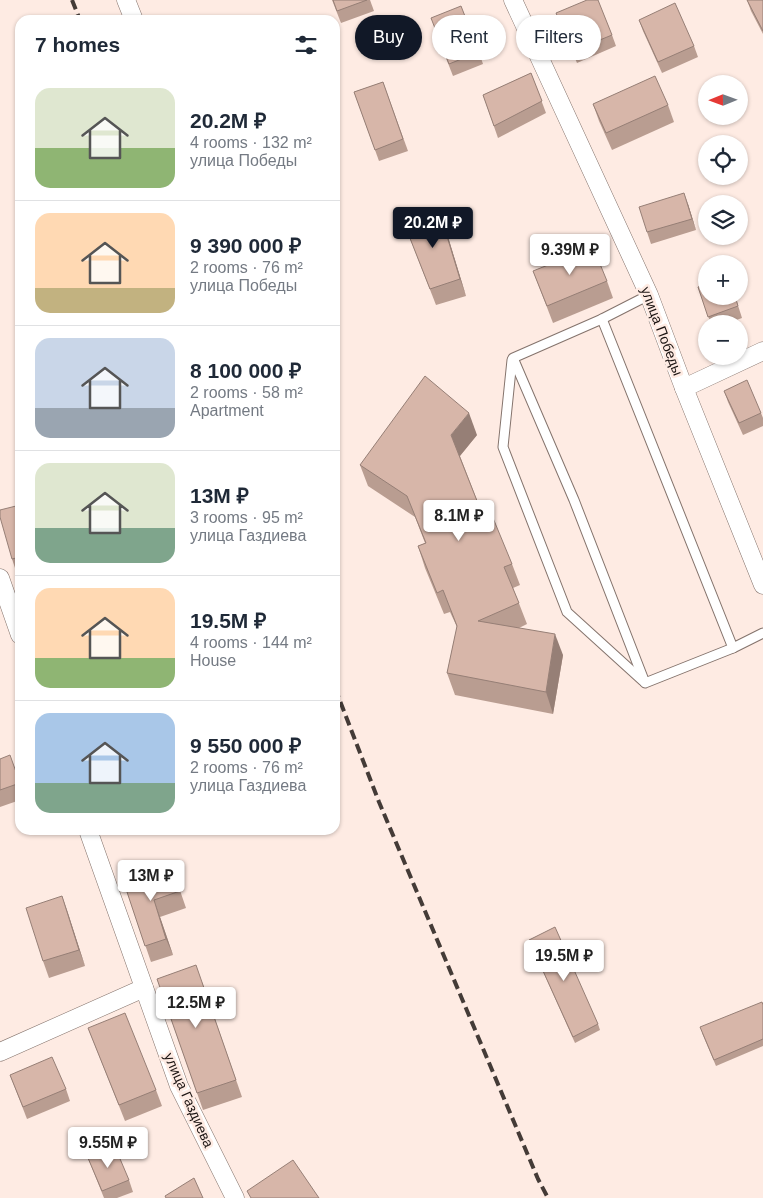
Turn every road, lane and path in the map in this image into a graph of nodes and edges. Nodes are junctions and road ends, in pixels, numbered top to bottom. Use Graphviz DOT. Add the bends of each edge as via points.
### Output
graph roads {
  1 [pos="126,0"];
  2 [pos="513,0"];
  3 [pos="132,15"];
  4 [pos="649,295"];
  5 [pos="602,319"];
  6 [pos="763,351"];
  7 [pos="513,358"];
  8 [pos="684,388"];
  9 [pos="0,578"];
  10 [pos="763,585"];
  11 [pos="15,621"];
  12 [pos="763,633"];
  13 [pos="733,648"];
  14 [pos="645,683"];
  15 [pos="90,835"];
  16 [pos="144,988"];
  17 [pos="0,1052"];
  18 [pos="235,1198"];
  1 -- 3 [label="street"];
  2 -- 4 [label="street, улица Победы"];
  4 -- 5 [label="lane"];
  4 -- 8 [label="street, улица Победы"];
  5 -- 7 [label="lane"];
  5 -- 13 [label="lane"];
  6 -- 8 [label="street"];
  7 -- 14 [label="lane" via="574,500"];
  7 -- 14 [label="lane" via="503,447 567,612"];
  8 -- 10 [label="street, улица Победы"];
  9 -- 11 [label="street"];
  12 -- 13 [label="lane"];
  13 -- 14 [label="lane"];
  15 -- 16 [label="street, улица Газдиева"];
  16 -- 17 [label="street"];
  16 -- 18 [label="street, улица Газдиева" via="179,1086"];
}
